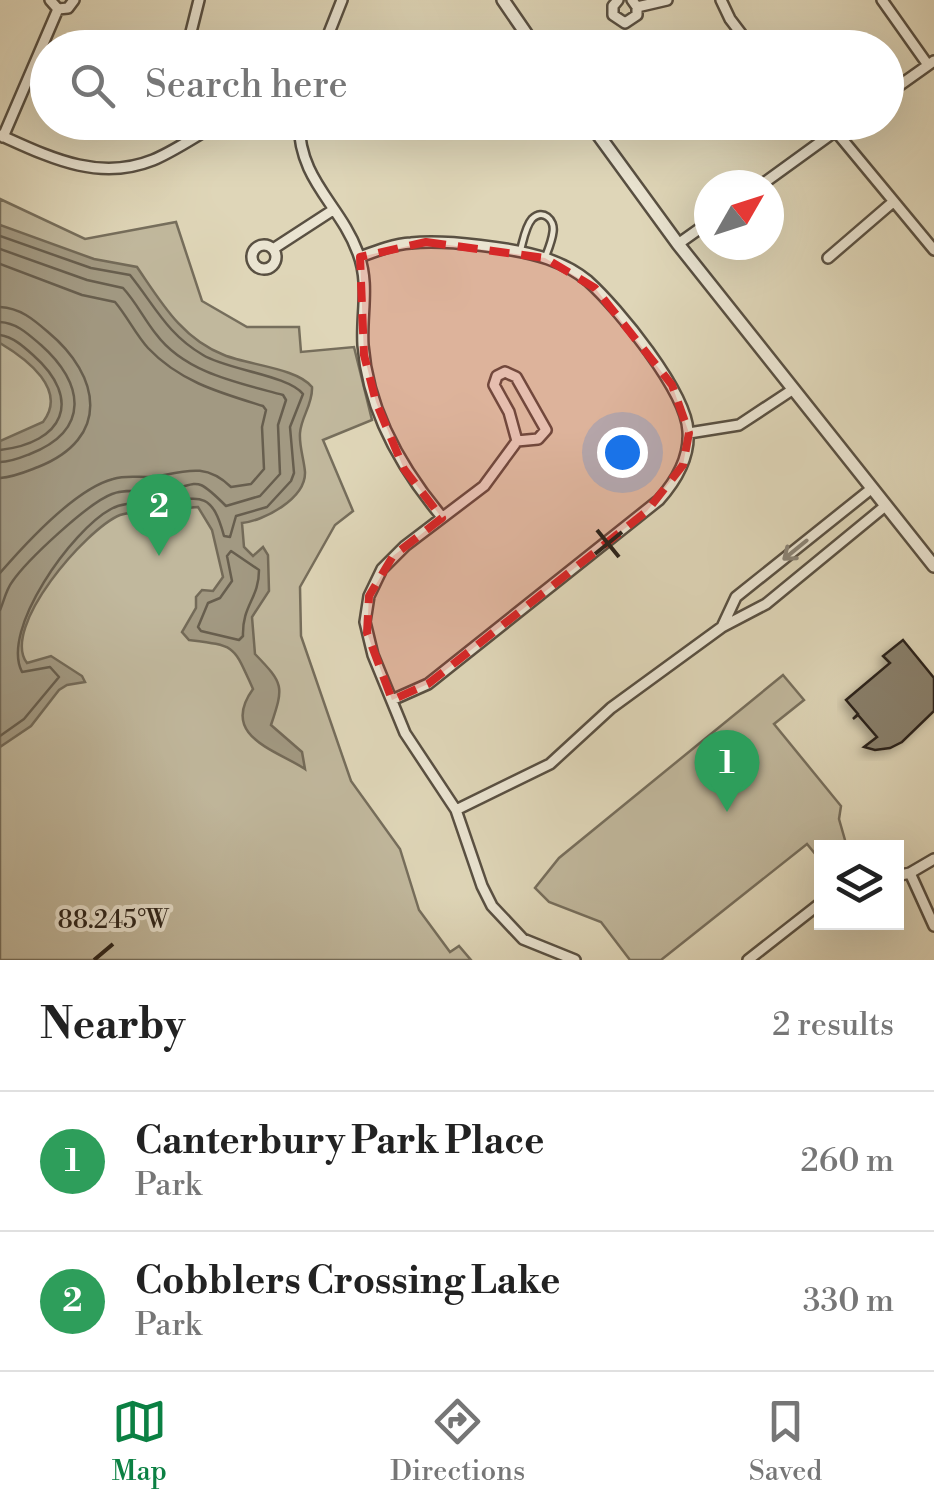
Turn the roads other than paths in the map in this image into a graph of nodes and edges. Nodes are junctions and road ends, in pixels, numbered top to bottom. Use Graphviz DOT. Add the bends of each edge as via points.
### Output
graph roads {
  1 [pos="50,0"];
  2 [pos="74,0"];
  3 [pos="200,0"];
  4 [pos="342,0"];
  5 [pos="503,0"];
  6 [pos="618,0"];
  7 [pos="667,0"];
  8 [pos="721,0"];
  9 [pos="882,0"];
  10 [pos="634,4"];
  11 [pos="58,10"];
  12 [pos="49,30"];
  13 [pos="192,30"];
  14 [pos="330,30"];
  15 [pos="524,30"];
  16 [pos="738,30"];
  17 [pos="931,63"];
  18 [pos="30,73"];
  19 [pos="904,82"];
  20 [pos="2,136"];
  21 [pos="182,140"];
  22 [pos="301,140"];
  23 [pos="603,140"];
  24 [pos="824,140"];
  25 [pos="842,140"];
  26 [pos="782,170"];
  27 [pos="893,202"];
  28 [pos="332,210"];
  29 [pos="694,233"];
  30 [pos="678,244"];
  31 [pos="273,249"];
  32 [pos="934,250"];
  33 [pos="520,252"];
  34 [pos="360,256"];
  35 [pos="545,258"];
  36 [pos="828,258"];
  37 [pos="792,390"];
  38 [pos="688,432"];
  39 [pos="517,441"];
  40 [pos="871,489"];
  41 [pos="884,506"];
  42 [pos="442,517"];
  43 [pos="934,566"];
  44 [pos="722,627"];
  45 [pos="392,700"];
  46 [pos="456,810"];
  47 [pos="934,859"];
  48 [pos="910,873"];
  49 [pos="904,874"];
  50 [pos="814,908"];
  51 [pos="934,926"];
  52 [pos="574,960"];
  53 [pos="749,960"];
  1 -- 11 [label="street"];
  2 -- 11 [label="street"];
  3 -- 13 [label="street"];
  4 -- 14 [label="street"];
  5 -- 15 [label="street"];
  6 -- 10 [label="street" via="612,12 622,22 635,18"];
  7 -- 10 [label="street"];
  8 -- 16 [label="street"];
  9 -- 17 [label="street"];
  11 -- 12 [label="street"];
  17 -- 19 [label="street"];
  18 -- 20 [label="street"];
  20 -- 21 [label="street" via="66,163 117,168 156,158"];
  22 -- 28 [label="street" via="303,158"];
  23 -- 30 [label="street"];
  24 -- 26 [label="street"];
  25 -- 27 [label="street"];
  27 -- 32 [label="street"];
  27 -- 36 [label="street"];
  28 -- 31 [label="street"];
  28 -- 34 [label="street"];
  29 -- 30 [label="street"];
  30 -- 37 [label="street"];
  33 -- 34 [label="street" via="426,242"];
  33 -- 35 [label="street"];
  33 -- 35 [label="lane" via="531,220 544,215 554,228"];
  34 -- 42 [label="street" via="364,355 376,402 404,469"];
  35 -- 38 [label="street" via="578,273 612,307 672,384"];
  37 -- 38 [label="street" via="739,425"];
  37 -- 40 [label="street"];
  38 -- 45 [label="street" via="682,464 659,500 428,684"];
  39 -- 39 [label="street" via="494,385 506,372 516,377 546,430 538,439"];
  39 -- 42 [label="street" via="484,486"];
  40 -- 41 [label="street"];
  40 -- 44 [label="street, one-way" via="736,597"];
  41 -- 43 [label="street"];
  41 -- 44 [label="street" via="766,604"];
  42 -- 45 [label="street" via="393,556 369,596 367,632"];
  44 -- 46 [label="street" via="611,708 550,764"];
  45 -- 46 [label="street" via="416,752"];
  46 -- 52 [label="street" via="482,886 503,921 532,944"];
  47 -- 48 [label="street"];
  48 -- 49 [label="street"];
  48 -- 51 [label="street"];
  50 -- 53 [label="street"];
}
